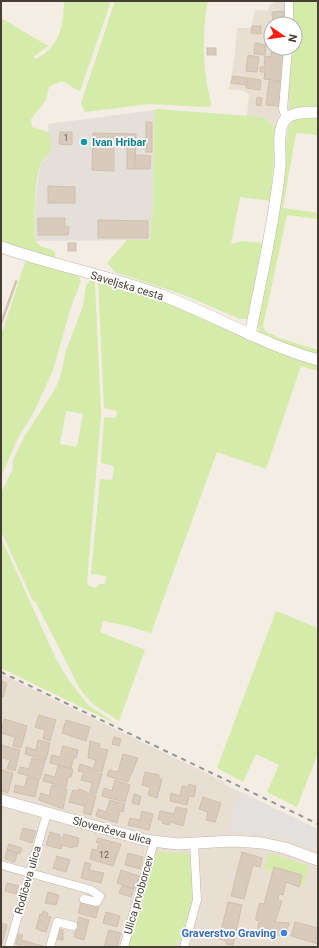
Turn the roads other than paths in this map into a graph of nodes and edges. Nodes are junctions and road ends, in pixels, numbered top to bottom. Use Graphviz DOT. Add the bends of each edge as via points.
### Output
graph roads {
  1 [pos="289,1"];
  2 [pos="289,16"];
  3 [pos="287,56"];
  4 [pos="318,112"];
  5 [pos="286,118"];
  6 [pos="1,247"];
  7 [pos="250,335"];
  8 [pos="318,360"];
  9 [pos="1,800"];
  10 [pos="47,813"];
  11 [pos="154,842"];
  12 [pos="194,843"];
  13 [pos="318,860"];
  14 [pos="1,865"];
  15 [pos="30,874"];
  16 [pos="84,899"];
  17 [pos="73,926"];
  18 [pos="9,947"];
  19 [pos="50,947"];
  20 [pos="124,947"];
  21 [pos="184,947"];
  1 -- 2 [label="street"];
  3 -- 5 [label="street" via="283,109"];
  4 -- 5 [label="street" via="294,114"];
  5 -- 7 [label="street" via="281,130 280,166 273,213"];
  6 -- 7 [label="street, Saveljska cesta" via="51,264 142,288"];
  7 -- 8 [label="street, Saveljska cesta"];
  9 -- 10 [label="street, Slovenčeva ulica"];
  10 -- 11 [label="street, Slovenčeva ulica"];
  10 -- 15 [label="street, Rodičeva ulica"];
  11 -- 12 [label="street, Slovenčeva ulica"];
  11 -- 20 [label="street, Ulica prvoborcev"];
  12 -- 13 [label="street, Slovenčeva ulica" via="262,843"];
  12 -- 21 [label="street" via="196,900"];
  14 -- 15 [label="street"];
  15 -- 16 [label="street" via="91,890 100,896 97,902"];
  15 -- 18 [label="street, Rodičeva ulica"];
  17 -- 19 [label="street" via="57,922"];
}
